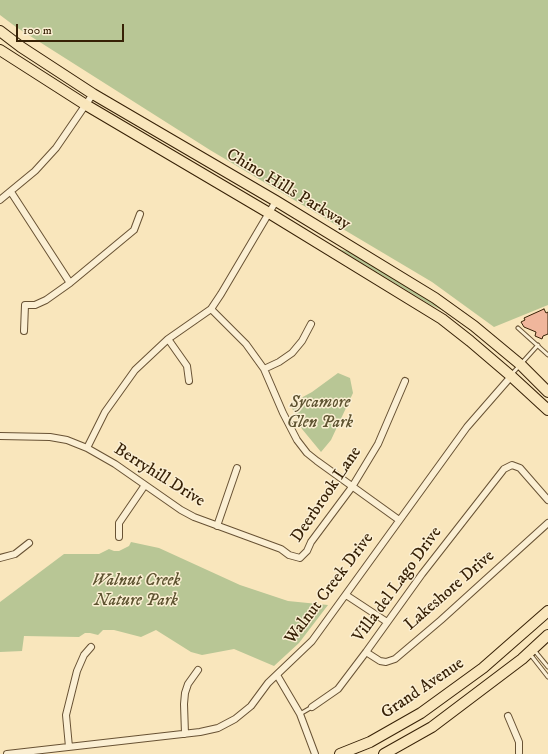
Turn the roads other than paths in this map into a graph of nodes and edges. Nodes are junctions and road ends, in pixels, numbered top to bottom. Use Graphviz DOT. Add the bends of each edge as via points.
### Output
graph roads {
  1 [pos="0,31"];
  2 [pos="0,50"];
  3 [pos="93,94"];
  4 [pos="86,105"];
  5 [pos="11,192"];
  6 [pos="0,200"];
  7 [pos="276,201"];
  8 [pos="269,213"];
  9 [pos="140,214"];
  10 [pos="70,283"];
  11 [pos="211,309"];
  12 [pos="311,324"];
  13 [pos="518,328"];
  14 [pos="24,331"];
  15 [pos="168,339"];
  16 [pos="538,345"];
  17 [pos="548,347"];
  18 [pos="543,350"];
  19 [pos="548,355"];
  20 [pos="521,365"];
  21 [pos="264,370"];
  22 [pos="509,378"];
  23 [pos="405,380"];
  24 [pos="188,381"];
  25 [pos="548,392"];
  26 [pos="548,410"];
  27 [pos="0,436"];
  28 [pos="87,448"];
  29 [pos="237,468"];
  30 [pos="144,485"];
  31 [pos="352,487"];
  32 [pos="548,500"];
  33 [pos="399,520"];
  34 [pos="548,523"];
  35 [pos="217,526"];
  36 [pos="119,537"];
  37 [pos="29,543"];
  38 [pos="0,558"];
  39 [pos="300,558"];
  40 [pos="346,595"];
  41 [pos="548,612"];
  42 [pos="387,622"];
  43 [pos="548,635"];
  44 [pos="518,637"];
  45 [pos="91,647"];
  46 [pos="531,650"];
  47 [pos="366,652"];
  48 [pos="548,667"];
  49 [pos="198,670"];
  50 [pos="277,675"];
  51 [pos="548,677"];
  52 [pos="312,707"];
  53 [pos="300,714"];
  54 [pos="508,716"];
  55 [pos="185,734"];
  56 [pos="69,747"];
  57 [pos="7,754"];
  58 [pos="316,754"];
  59 [pos="340,754"];
  60 [pos="384,754"];
  61 [pos="517,754"];
  1 -- 3 [label="main road, Chino Hills Parkway"];
  2 -- 4 [label="main road, Chino Hills Parkway"];
  3 -- 4 [label="street"];
  3 -- 7 [label="main road, Chino Hills Parkway"];
  4 -- 5 [label="street" via="56,148"];
  4 -- 8 [label="main road, Chino Hills Parkway"];
  5 -- 6 [label="street"];
  5 -- 10 [label="street"];
  7 -- 8 [label="street"];
  7 -- 20 [label="main road, Chino Hills Parkway" via="436,298"];
  8 -- 11 [label="street"];
  8 -- 22 [label="main road, Chino Hills Parkway" via="442,319"];
  9 -- 10 [label="street" via="134,230"];
  10 -- 14 [label="street" via="46,300 35,305 25,305"];
  11 -- 15 [label="street"];
  11 -- 21 [label="street" via="246,344"];
  12 -- 21 [label="street" via="292,353"];
  13 -- 16 [label="lane"];
  15 -- 24 [label="street" via="187,366"];
  15 -- 28 [label="street" via="124,384 105,412"];
  16 -- 18 [label="lane"];
  16 -- 20 [label="lane, Walnut Creek Drive"];
  17 -- 18 [label="lane"];
  18 -- 19 [label="lane"];
  20 -- 22 [label="lane, Walnut Creek Drive"];
  20 -- 25 [label="main road, Chino Hills Parkway"];
  21 -- 31 [label="street" via="297,440 317,461"];
  22 -- 26 [label="main road, Chino Hills Parkway"];
  22 -- 33 [label="street, Walnut Creek Drive" via="467,427"];
  23 -- 31 [label="street, Deerbrook Lane" via="378,444"];
  27 -- 28 [label="street, Berryhill Drive" via="50,437"];
  28 -- 30 [label="street, Berryhill Drive"];
  29 -- 35 [label="street"];
  30 -- 35 [label="street, Berryhill Drive" via="181,510"];
  30 -- 36 [label="street" via="119,523"];
  31 -- 33 [label="street"];
  31 -- 39 [label="street, Deerbrook Lane"];
  32 -- 42 [label="street, Villa del Lago Drive" via="520,468 512,466 504,469"];
  33 -- 40 [label="street, Walnut Creek Drive"];
  34 -- 47 [label="street, Lakeshore Drive" via="395,658 386,662 380,661"];
  35 -- 39 [label="street, Berryhill Drive"];
  37 -- 38 [label="street" via="15,554"];
  40 -- 42 [label="street"];
  40 -- 50 [label="street, Walnut Creek Drive" via="312,641"];
  41 -- 44 [label="main road, Grand Avenue"];
  42 -- 47 [label="street, Villa del Lago Drive"];
  43 -- 46 [label="main road, Grand Avenue"];
  44 -- 46 [label="main road"];
  44 -- 59 [label="main road, Grand Avenue" via="483,668 421,713 370,742"];
  45 -- 56 [label="street" via="84,655 77,672 66,715"];
  46 -- 48 [label="lane"];
  46 -- 51 [label="lane"];
  46 -- 60 [label="main road, Grand Avenue" via="432,727"];
  47 -- 52 [label="street, Villa del Lago Drive" via="338,689"];
  49 -- 55 [label="street" via="185,693"];
  50 -- 53 [label="street"];
  50 -- 55 [label="street, Walnut Creek Drive" via="251,706 235,719 218,728"];
  52 -- 53 [label="lane, Villa del Lago Drive"];
  53 -- 58 [label="street"];
  54 -- 61 [label="street" via="519,742"];
  55 -- 56 [label="street, Walnut Creek Drive"];
  56 -- 57 [label="street, Walnut Creek Drive"];
}
